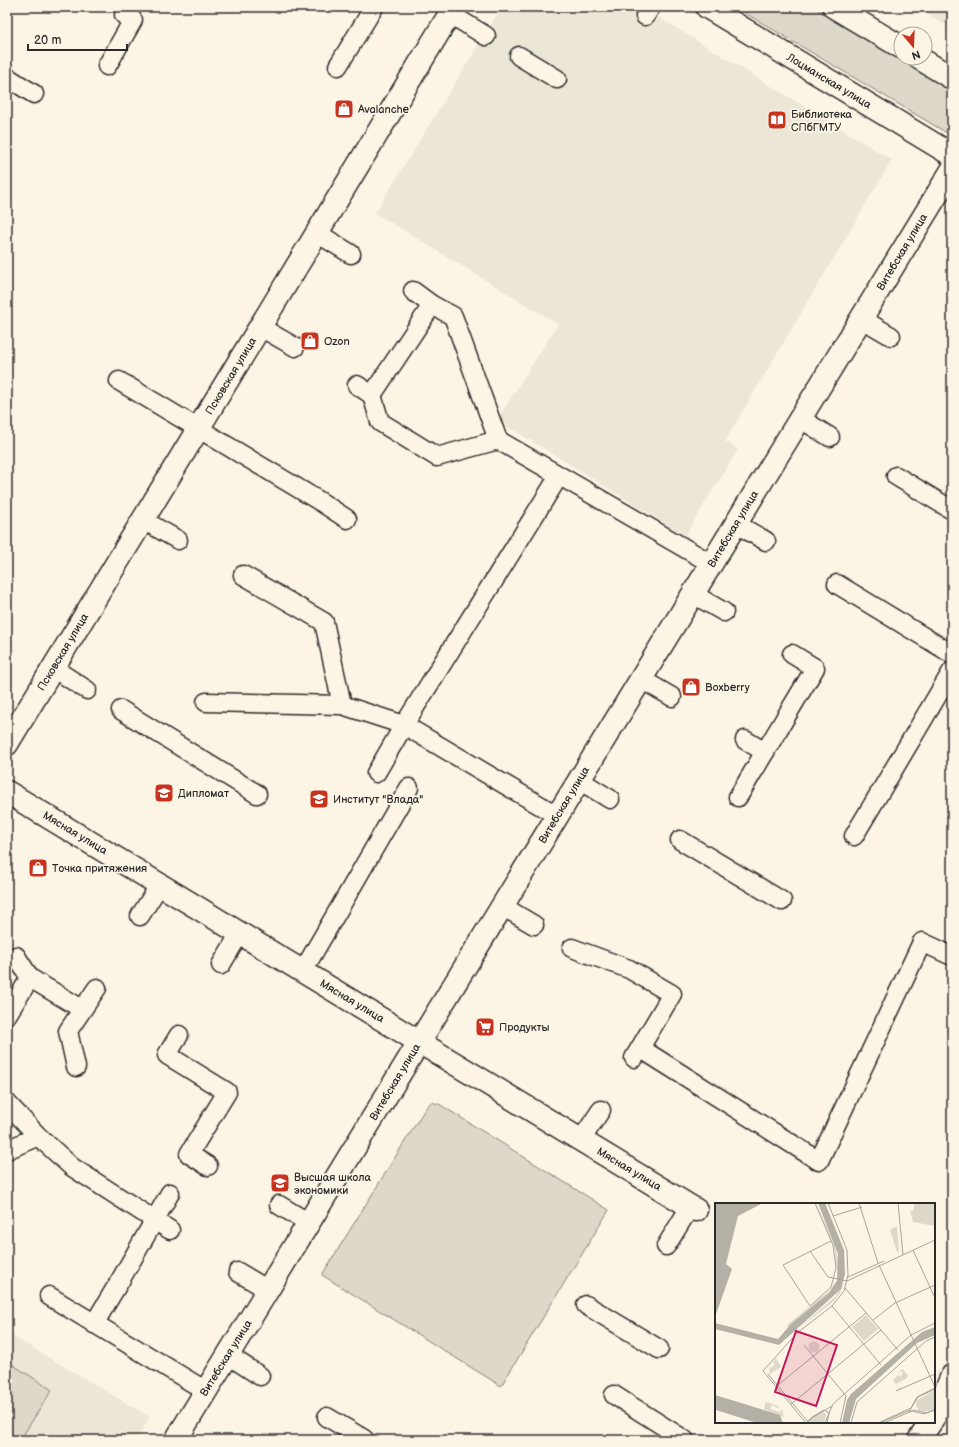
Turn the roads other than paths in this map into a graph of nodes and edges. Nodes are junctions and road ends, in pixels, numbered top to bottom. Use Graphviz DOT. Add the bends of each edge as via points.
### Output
graph roads {
  1 [pos="374,7"];
  2 [pos="707,7"];
  3 [pos="834,7"];
  4 [pos="452,9"];
  5 [pos="124,16"];
  6 [pos="486,36"];
  7 [pos="893,42"];
  8 [pos="519,56"];
  9 [pos="107,66"];
  10 [pos="338,66"];
  11 [pos="932,66"];
  12 [pos="7,77"];
  13 [pos="952,78"];
  14 [pos="557,79"];
  15 [pos="34,94"];
  16 [pos="952,155"];
  17 [pos="952,170"];
  18 [pos="317,233"];
  19 [pos="351,254"];
  20 [pos="413,292"];
  21 [pos="432,305"];
  22 [pos="862,318"];
  23 [pos="260,327"];
  24 [pos="891,336"];
  25 [pos="295,347"];
  26 [pos="119,381"];
  27 [pos="357,385"];
  28 [pos="372,395"];
  29 [pos="801,419"];
  30 [pos="199,429"];
  31 [pos="830,437"];
  32 [pos="498,440"];
  33 [pos="559,476"];
  34 [pos="896,476"];
  35 [pos="952,510"];
  36 [pos="347,519"];
  37 [pos="143,520"];
  38 [pos="736,524"];
  39 [pos="178,540"];
  40 [pos="766,541"];
  41 [pos="712,564"];
  42 [pos="243,575"];
  43 [pos="837,584"];
  44 [pos="693,594"];
  45 [pos="724,612"];
  46 [pos="792,654"];
  47 [pos="952,654"];
  48 [pos="53,668"];
  49 [pos="952,671"];
  50 [pos="641,679"];
  51 [pos="88,690"];
  52 [pos="672,697"];
  53 [pos="206,702"];
  54 [pos="342,705"];
  55 [pos="121,710"];
  56 [pos="404,725"];
  57 [pos="745,740"];
  58 [pos="7,744"];
  59 [pos="765,752"];
  60 [pos="376,773"];
  61 [pos="579,780"];
  62 [pos="409,788"];
  63 [pos="7,792"];
  64 [pos="257,794"];
  65 [pos="738,797"];
  66 [pos="610,799"];
  67 [pos="558,816"];
  68 [pos="854,836"];
  69 [pos="680,840"];
  70 [pos="160,884"];
  71 [pos="782,901"];
  72 [pos="502,906"];
  73 [pos="140,916"];
  74 [pos="534,925"];
  75 [pos="240,933"];
  76 [pos="572,948"];
  77 [pos="16,956"];
  78 [pos="952,956"];
  79 [pos="221,965"];
  80 [pos="303,971"];
  81 [pos="30,978"];
  82 [pos="97,988"];
  83 [pos="82,1009"];
  84 [pos="7,1016"];
  85 [pos="179,1035"];
  86 [pos="420,1042"];
  87 [pos="76,1067"];
  88 [pos="7,1103"];
  89 [pos="601,1110"];
  90 [pos="38,1136"];
  91 [pos="581,1140"];
  92 [pos="7,1150"];
  93 [pos="208,1166"];
  94 [pos="170,1193"];
  95 [pos="279,1205"];
  96 [pos="693,1208"];
  97 [pos="155,1220"];
  98 [pos="309,1223"];
  99 [pos="170,1230"];
  100 [pos="666,1246"];
  101 [pos="238,1272"];
  102 [pos="268,1290"];
  103 [pos="49,1296"];
  104 [pos="586,1305"];
  105 [pos="94,1324"];
  106 [pos="659,1349"];
  107 [pos="228,1355"];
  108 [pos="260,1376"];
  109 [pos="952,1376"];
  110 [pos="206,1391"];
  111 [pos="614,1395"];
  112 [pos="935,1415"];
  113 [pos="327,1417"];
  114 [pos="930,1423"];
  115 [pos="364,1439"];
  116 [pos="176,1440"];
  117 [pos="685,1440"];
  118 [pos="919,1440"];
  1 -- 10 [label="lane"];
  2 -- 16 [label="street, Лоцманская улица"];
  3 -- 7 [label="street"];
  4 -- 6 [label="lane"];
  4 -- 18 [label="street, Псковская улица"];
  5 -- 9 [label="lane" via="133,20"];
  8 -- 14 [label="lane"];
  11 -- 13 [label="street"];
  12 -- 15 [label="lane"];
  17 -- 22 [label="street, Витебская улица"];
  18 -- 19 [label="lane"];
  18 -- 23 [label="street, Псковская улица"];
  20 -- 21 [label="lane"];
  21 -- 28 [label="lane"];
  21 -- 32 [label="lane" via="453,316"];
  22 -- 24 [label="lane"];
  22 -- 29 [label="street, Витебская улица"];
  23 -- 25 [label="lane"];
  23 -- 30 [label="street, Псковская улица"];
  26 -- 30 [label="lane"];
  27 -- 28 [label="lane"];
  28 -- 32 [label="lane" via="380,422 437,457"];
  29 -- 31 [label="lane"];
  29 -- 38 [label="street, Витебская улица"];
  30 -- 36 [label="lane"];
  30 -- 37 [label="street, Псковская улица"];
  32 -- 33 [label="lane"];
  33 -- 41 [label="lane"];
  33 -- 56 [label="lane"];
  34 -- 35 [label="lane"];
  37 -- 39 [label="lane"];
  37 -- 48 [label="street, Псковская улица"];
  38 -- 40 [label="lane"];
  38 -- 41 [label="street, Витебская улица"];
  41 -- 44 [label="street, Витебская улица"];
  42 -- 54 [label="lane" via="324,622"];
  43 -- 47 [label="lane"];
  44 -- 45 [label="lane"];
  44 -- 50 [label="street, Витебская улица"];
  46 -- 59 [label="lane" via="815,668"];
  48 -- 51 [label="lane"];
  48 -- 58 [label="street, Псковская улица"];
  49 -- 68 [label="lane"];
  50 -- 52 [label="lane"];
  50 -- 61 [label="street, Витебская улица"];
  53 -- 54 [label="lane"];
  54 -- 56 [label="lane"];
  55 -- 64 [label="lane"];
  56 -- 60 [label="lane"];
  56 -- 67 [label="lane"];
  57 -- 59 [label="lane"];
  59 -- 65 [label="lane"];
  61 -- 66 [label="lane"];
  61 -- 67 [label="street, Витебская улица"];
  62 -- 80 [label="lane"];
  63 -- 70 [label="street, Мясная улица"];
  67 -- 72 [label="street, Витебская улица"];
  69 -- 71 [label="lane"];
  70 -- 73 [label="lane"];
  70 -- 75 [label="street, Мясная улица"];
  72 -- 74 [label="lane"];
  72 -- 86 [label="street, Витебская улица"];
  75 -- 79 [label="lane"];
  75 -- 80 [label="street, Мясная улица"];
  76 -- 78 [label="lane" via="629,969 672,994 637,1053 819,1161 922,942"];
  77 -- 81 [label="lane"];
  80 -- 86 [label="street, Мясная улица"];
  81 -- 83 [label="lane"];
  81 -- 84 [label="lane"];
  82 -- 83 [label="lane"];
  83 -- 87 [label="lane" via="68,1031"];
  85 -- 93 [label="lane" via="167,1055 227,1092 189,1154"];
  86 -- 91 [label="street, Мясная улица"];
  86 -- 98 [label="street, Витебская улица"];
  88 -- 90 [label="lane"];
  89 -- 91 [label="lane"];
  90 -- 92 [label="lane"];
  90 -- 97 [label="lane" via="72,1167"];
  91 -- 96 [label="street, Мясная улица"];
  94 -- 97 [label="lane"];
  95 -- 98 [label="lane"];
  96 -- 100 [label="lane"];
  97 -- 99 [label="lane"];
  97 -- 105 [label="lane"];
  98 -- 102 [label="street, Витебская улица"];
  101 -- 102 [label="lane"];
  102 -- 107 [label="street, Витебская улица"];
  103 -- 105 [label="lane"];
  104 -- 106 [label="lane" via="624,1319"];
  105 -- 110 [label="lane"];
  107 -- 108 [label="lane"];
  107 -- 110 [label="street, Витебская улица"];
  109 -- 112 [label="street"];
  110 -- 116 [label="street, Витебская улица"];
  111 -- 117 [label="lane"];
  113 -- 115 [label="lane"];
  114 -- 118 [label="street"];
}
